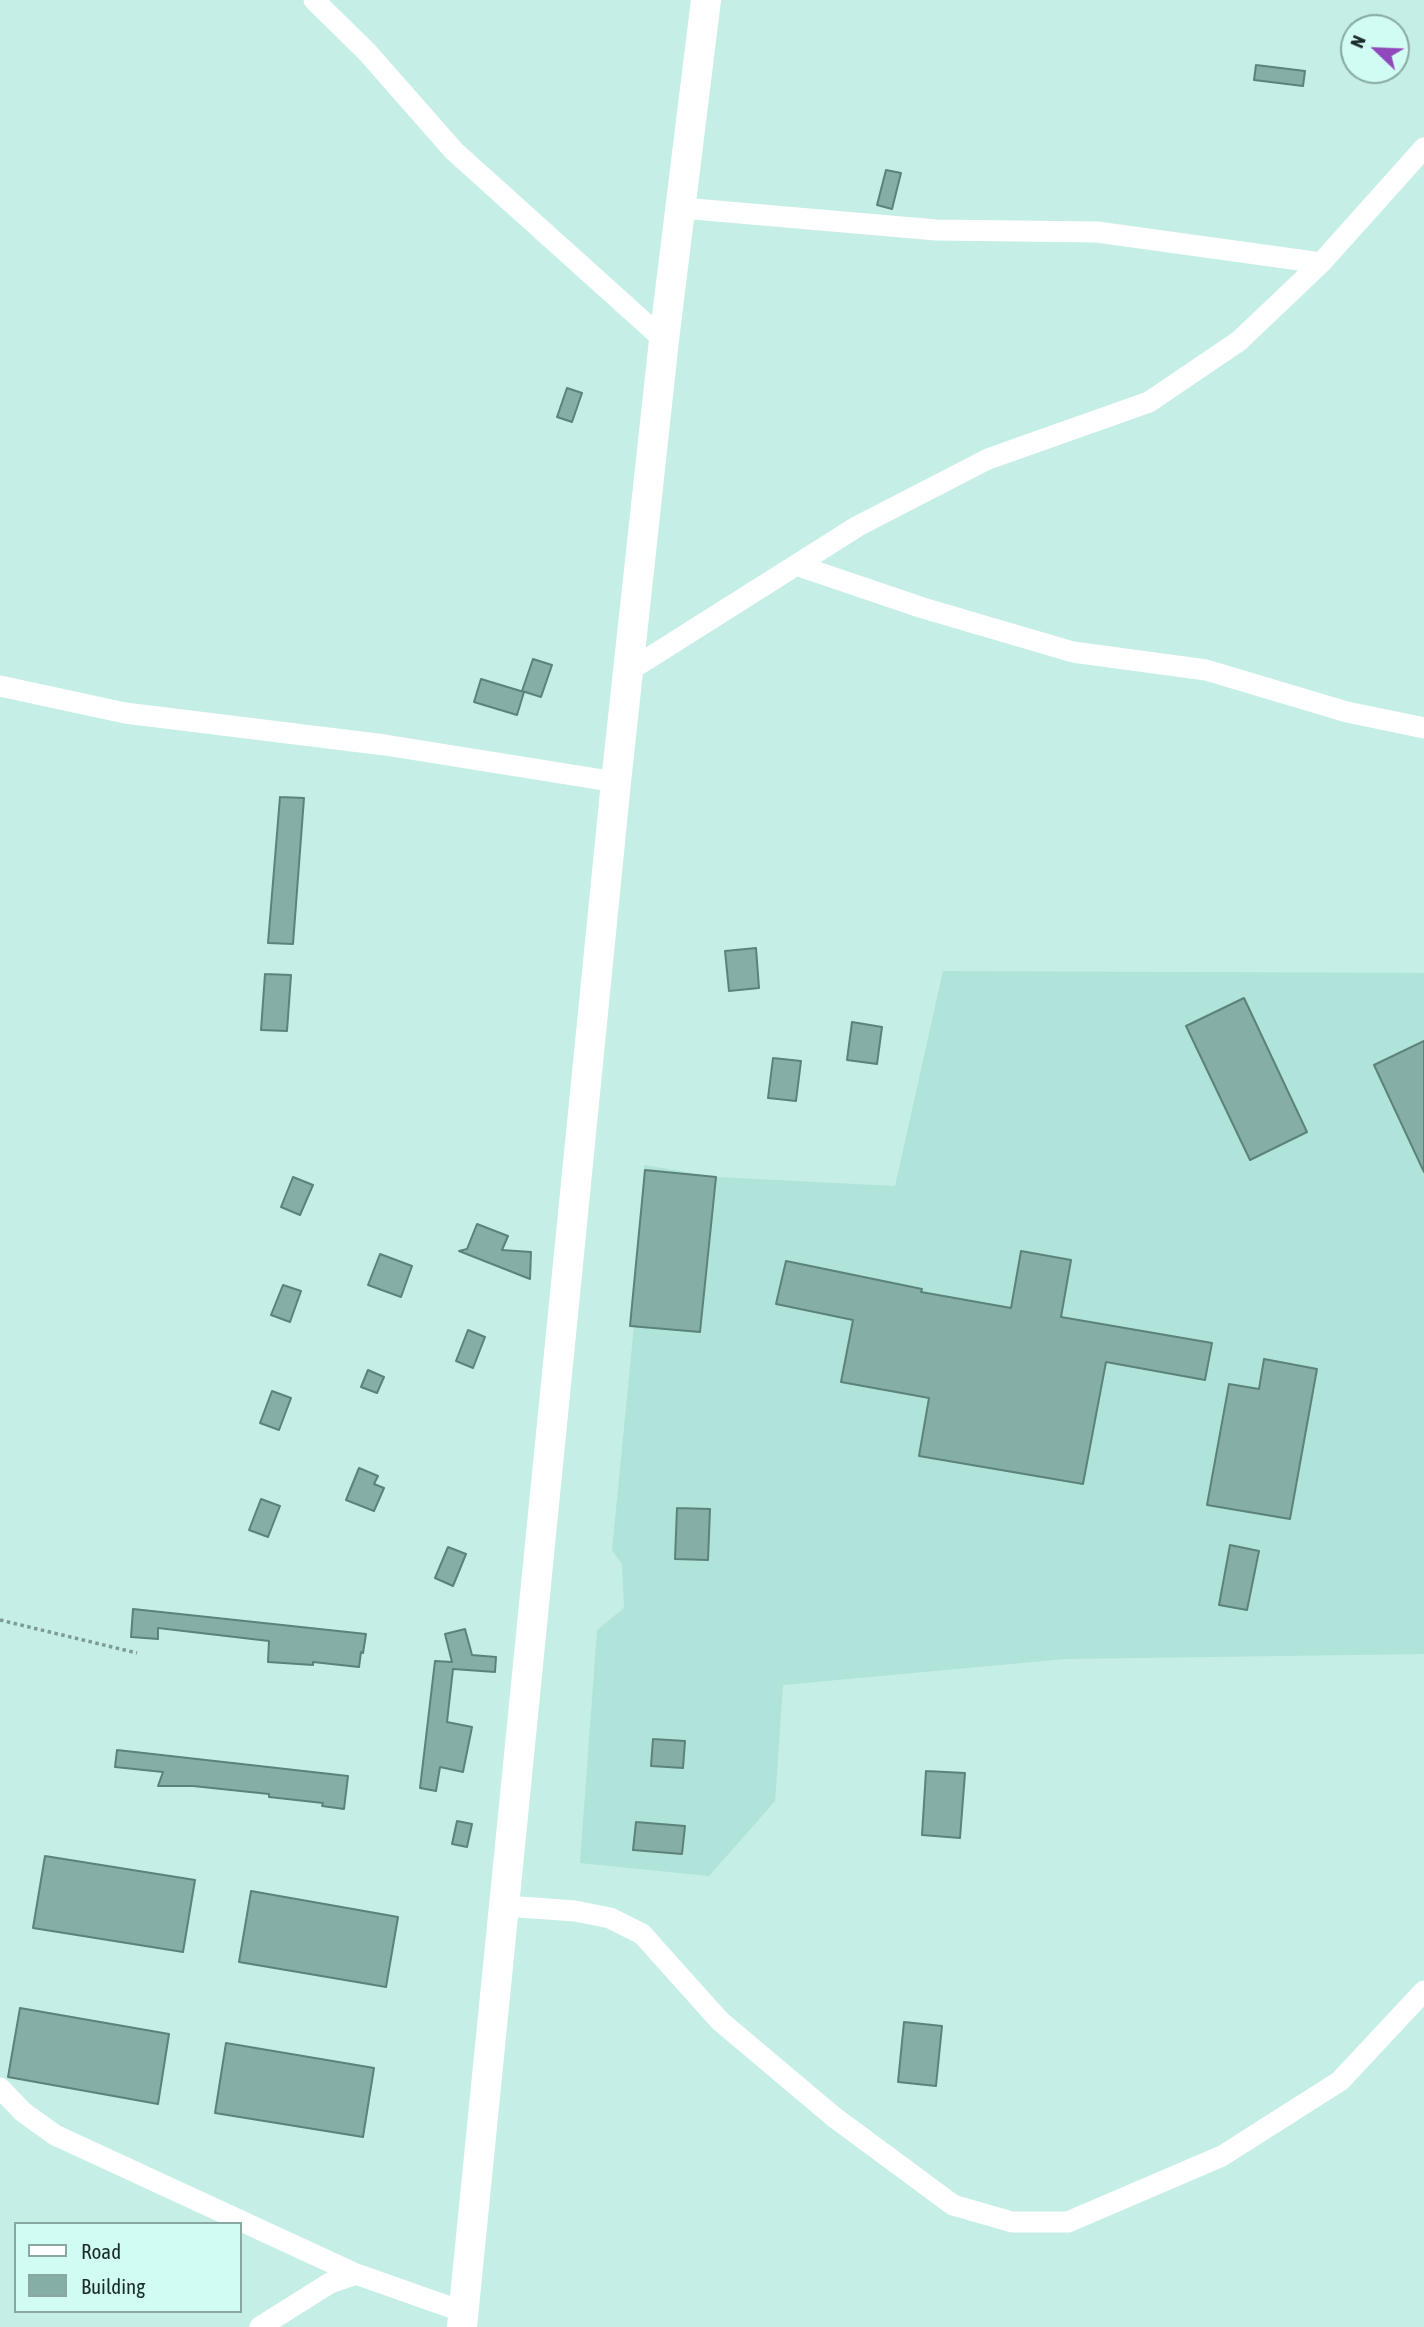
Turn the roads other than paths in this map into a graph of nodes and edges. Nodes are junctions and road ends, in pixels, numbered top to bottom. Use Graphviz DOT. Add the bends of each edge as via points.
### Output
graph roads {
  1 [pos="314,0"];
  2 [pos="706,0"];
  3 [pos="1424,148"];
  4 [pos="682,208"];
  5 [pos="1321,263"];
  6 [pos="664,340"];
  7 [pos="796,565"];
  8 [pos="629,670"];
  9 [pos="0,686"];
  10 [pos="1424,727"];
  11 [pos="616,782"];
  12 [pos="506,1906"];
  13 [pos="1424,1991"];
  14 [pos="0,2088"];
  15 [pos="356,2274"];
  16 [pos="463,2319"];
  17 [pos="260,2327"];
  1 -- 6 [label="street" via="367,52 454,151"];
  2 -- 4 [label="main road"];
  3 -- 5 [label="street"];
  4 -- 5 [label="street" via="936,230 1097,232"];
  4 -- 6 [label="main road"];
  5 -- 7 [label="street" via="1239,341 1149,401 988,458 858,526"];
  6 -- 8 [label="main road"];
  7 -- 8 [label="street"];
  7 -- 10 [label="street" via="1073,652 1206,670 1348,712"];
  8 -- 11 [label="main road"];
  9 -- 11 [label="street" via="125,713 385,745"];
  11 -- 12 [label="main road"];
  12 -- 13 [label="street" via="610,1918 642,1934 720,2021 834,2117 953,2205 1012,2222 1068,2222 1222,2156 1340,2081"];
  12 -- 16 [label="main road"];
  14 -- 15 [label="street" via="55,2135"];
  15 -- 16 [label="street"];
  15 -- 17 [label="street" via="330,2283"];
}
